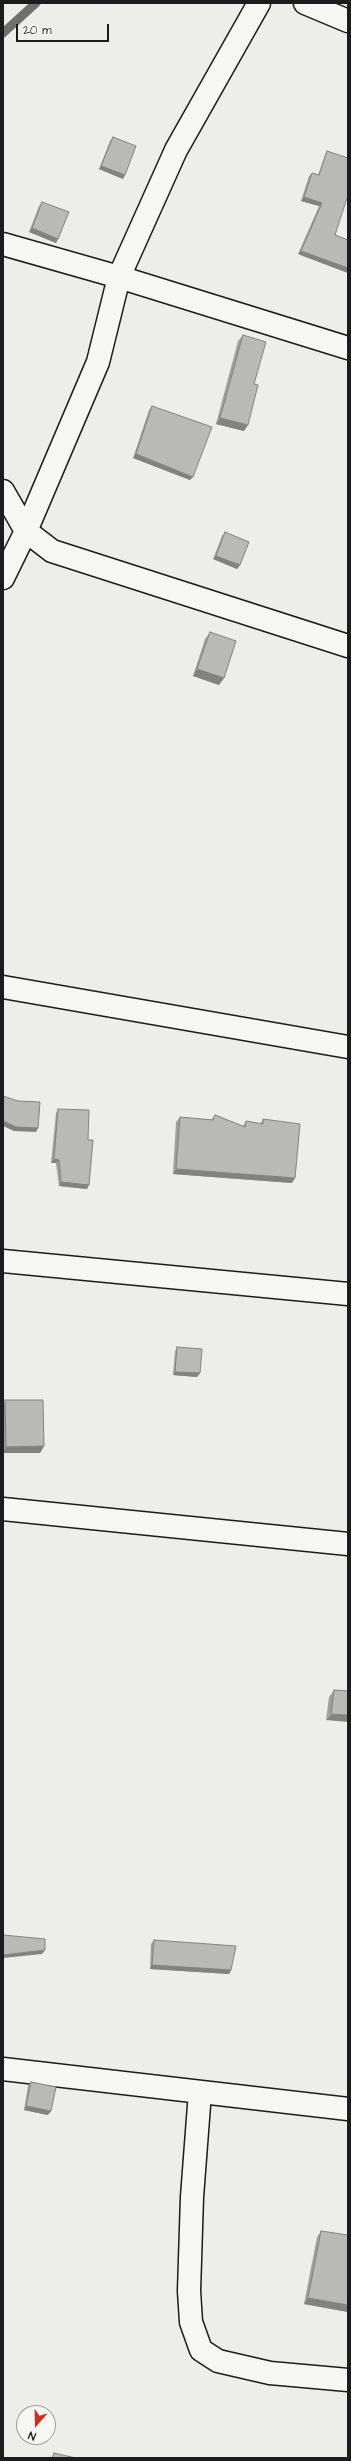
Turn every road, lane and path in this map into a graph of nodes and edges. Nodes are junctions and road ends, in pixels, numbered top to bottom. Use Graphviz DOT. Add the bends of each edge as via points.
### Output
graph roads {
  1 [pos="259,3"];
  2 [pos="305,3"];
  3 [pos="348,22"];
  4 [pos="3,244"];
  5 [pos="119,277"];
  6 [pos="348,348"];
  7 [pos="3,491"];
  8 [pos="26,531"];
  9 [pos="3,578"];
  10 [pos="348,646"];
  11 [pos="3,987"];
  12 [pos="348,1047"];
  13 [pos="3,1261"];
  14 [pos="348,1294"];
  15 [pos="3,1509"];
  16 [pos="348,1544"];
  17 [pos="3,2069"];
  18 [pos="200,2092"];
  19 [pos="348,2109"];
  20 [pos="348,2380"];
  1 -- 5 [label="street" via="176,150"];
  2 -- 3 [label="street"];
  4 -- 5 [label="street"];
  5 -- 6 [label="street"];
  5 -- 8 [label="street" via="98,362"];
  7 -- 8 [label="street"];
  8 -- 9 [label="street"];
  8 -- 10 [label="street" via="52,551 75,560"];
  11 -- 12 [label="street"];
  13 -- 14 [label="street"];
  15 -- 16 [label="street"];
  17 -- 18 [label="street"];
  18 -- 19 [label="street"];
  18 -- 20 [label="street" via="192,2197 189,2291 191,2322 201,2350 218,2360 256,2371"];
}
